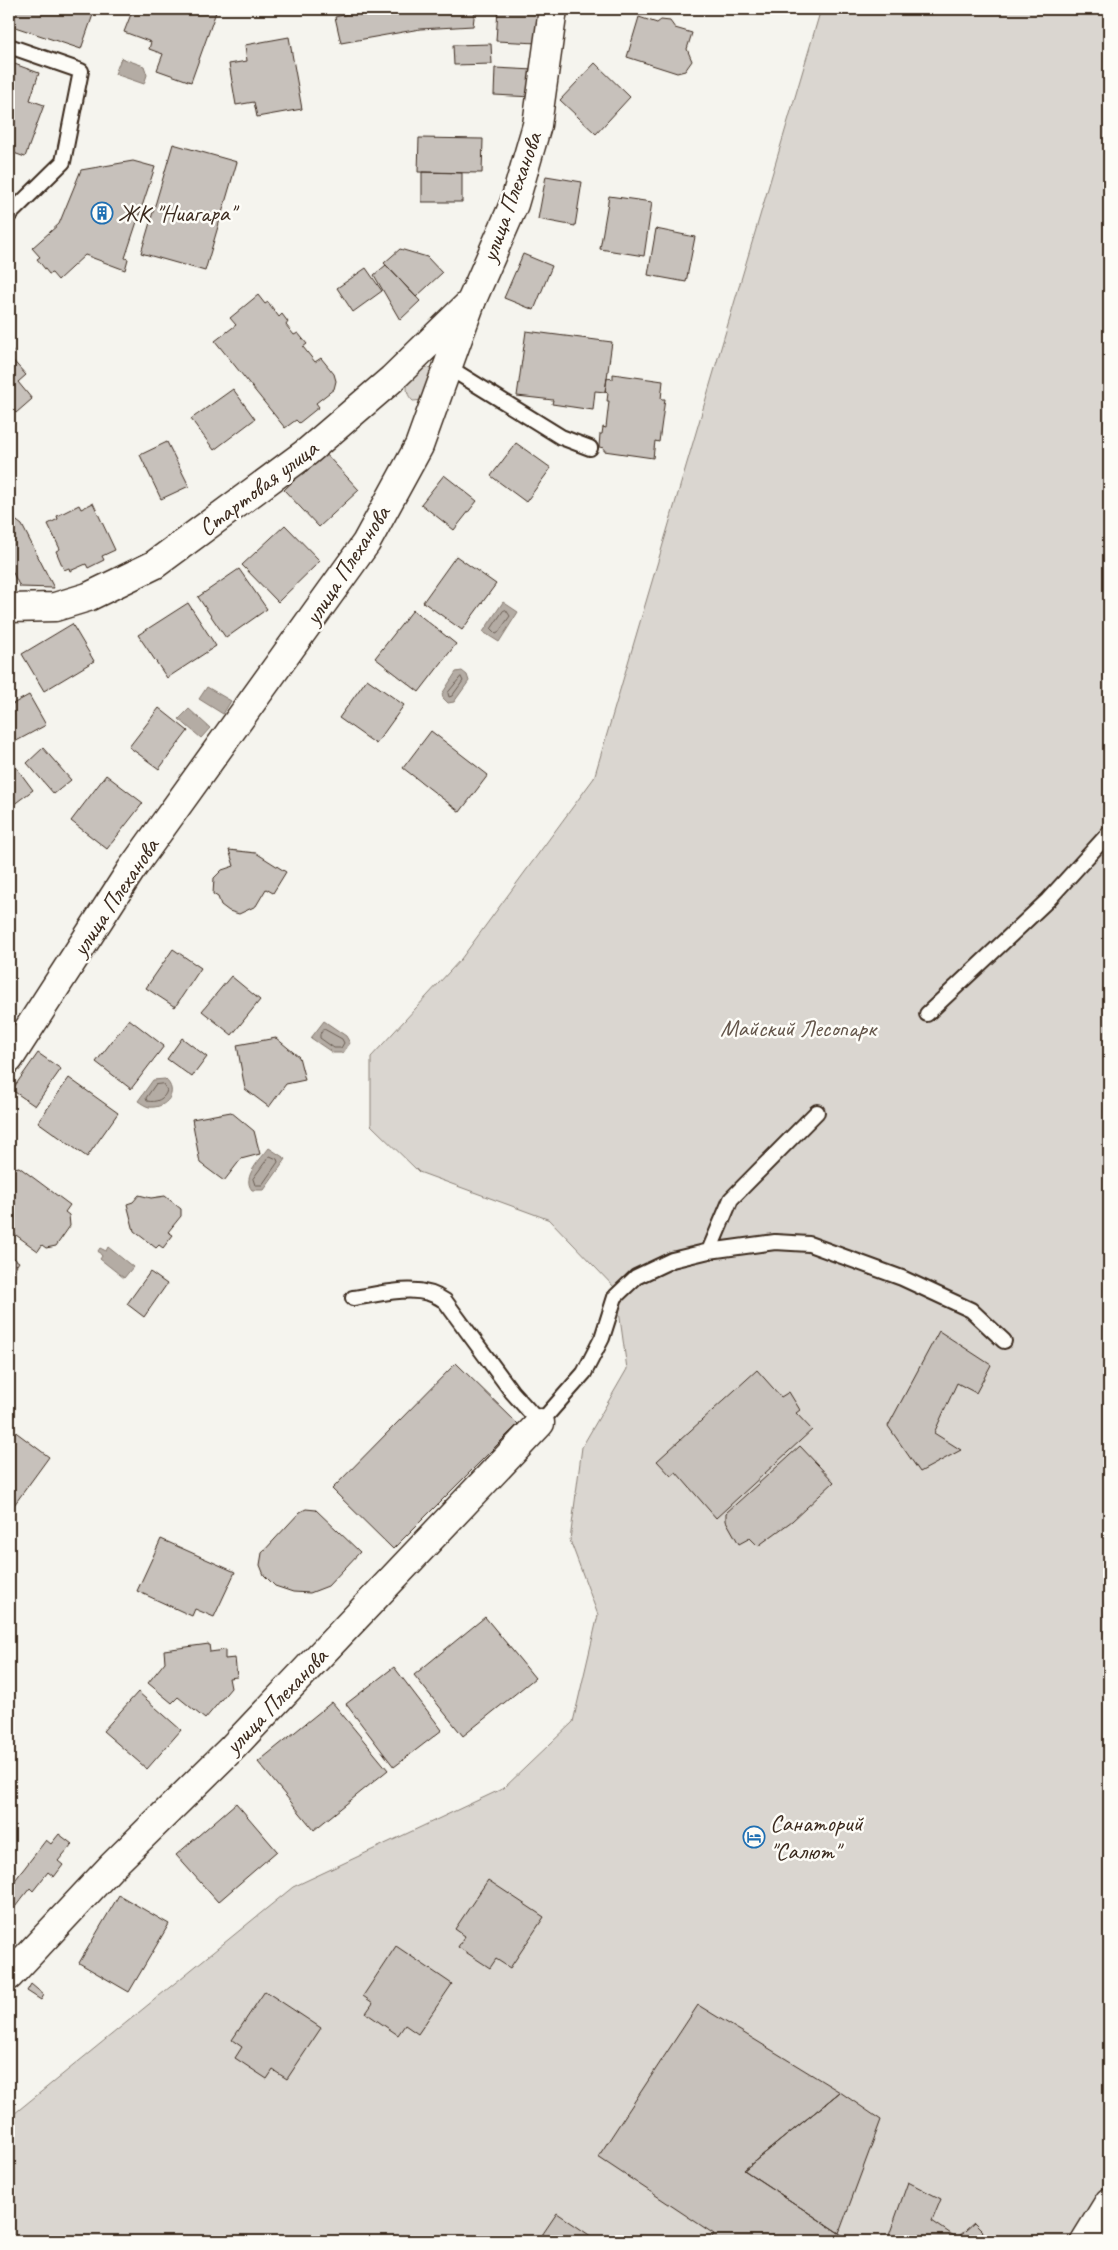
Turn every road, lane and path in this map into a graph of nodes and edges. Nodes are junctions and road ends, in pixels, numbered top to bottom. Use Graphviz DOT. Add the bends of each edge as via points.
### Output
graph roads {
  1 [pos="553,9"];
  2 [pos="9,46"];
  3 [pos="9,215"];
  4 [pos="472,302"];
  5 [pos="448,367"];
  6 [pos="590,448"];
  7 [pos="9,608"];
  8 [pos="1109,833"];
  9 [pos="927,1014"];
  10 [pos="9,1059"];
  11 [pos="817,1112"];
  12 [pos="709,1251"];
  13 [pos="353,1298"];
  14 [pos="1004,1341"];
  15 [pos="540,1423"];
  16 [pos="9,1976"];
  17 [pos="1109,2202"];
  18 [pos="1085,2241"];
  1 -- 4 [label="street, улица Плеханова" via="537,125 514,204"];
  2 -- 3 [label="lane" via="81,71 63,162"];
  4 -- 5 [label="street, улица Плеханова"];
  4 -- 7 [label="street, Стартовая улица" via="392,379 307,452 154,565 88,597 55,606"];
  5 -- 6 [label="lane" via="561,437"];
  5 -- 10 [label="street, улица Плеханова" via="419,446 366,543 131,870"];
  8 -- 9 [label="lane" via="1048,900"];
  11 -- 12 [label="lane" via="731,1199"];
  12 -- 14 [label="lane" via="775,1242 810,1244 902,1278 971,1310"];
  12 -- 15 [label="lane" via="672,1260 636,1277 615,1297 602,1338 584,1373"];
  13 -- 15 [label="lane" via="414,1290 434,1293 444,1301 512,1392"];
  15 -- 16 [label="street, улица Плеханова" via="240,1740 112,1866"];
  17 -- 18 [label="street"];
}
